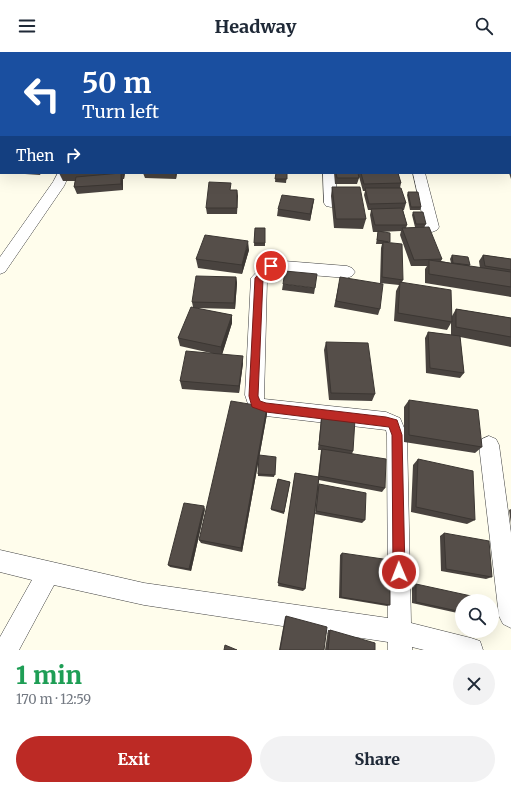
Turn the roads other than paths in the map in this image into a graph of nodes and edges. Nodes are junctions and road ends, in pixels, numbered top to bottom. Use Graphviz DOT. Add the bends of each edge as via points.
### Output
graph roads {
  1 [pos="64,174"];
  2 [pos="328,174"];
  3 [pos="419,174"];
  4 [pos="331,203"];
  5 [pos="432,228"];
  6 [pos="0,268"];
  7 [pos="346,272"];
  8 [pos="489,446"];
  9 [pos="0,561"];
  10 [pos="49,572"];
  11 [pos="511,616"];
  12 [pos="400,641"];
  13 [pos="6,650"];
  14 [pos="471,650"];
  1 -- 6 [label="street"];
  2 -- 4 [label="street"];
  3 -- 5 [label="street"];
  7 -- 12 [label="street" via="271,266 259,278 254,396 256,404 266,408 386,421 393,424 397,435"];
  8 -- 11 [label="street"];
  9 -- 10 [label="street"];
  10 -- 12 [label="street" via="144,594"];
  10 -- 13 [label="street"];
  12 -- 14 [label="street"];
}
